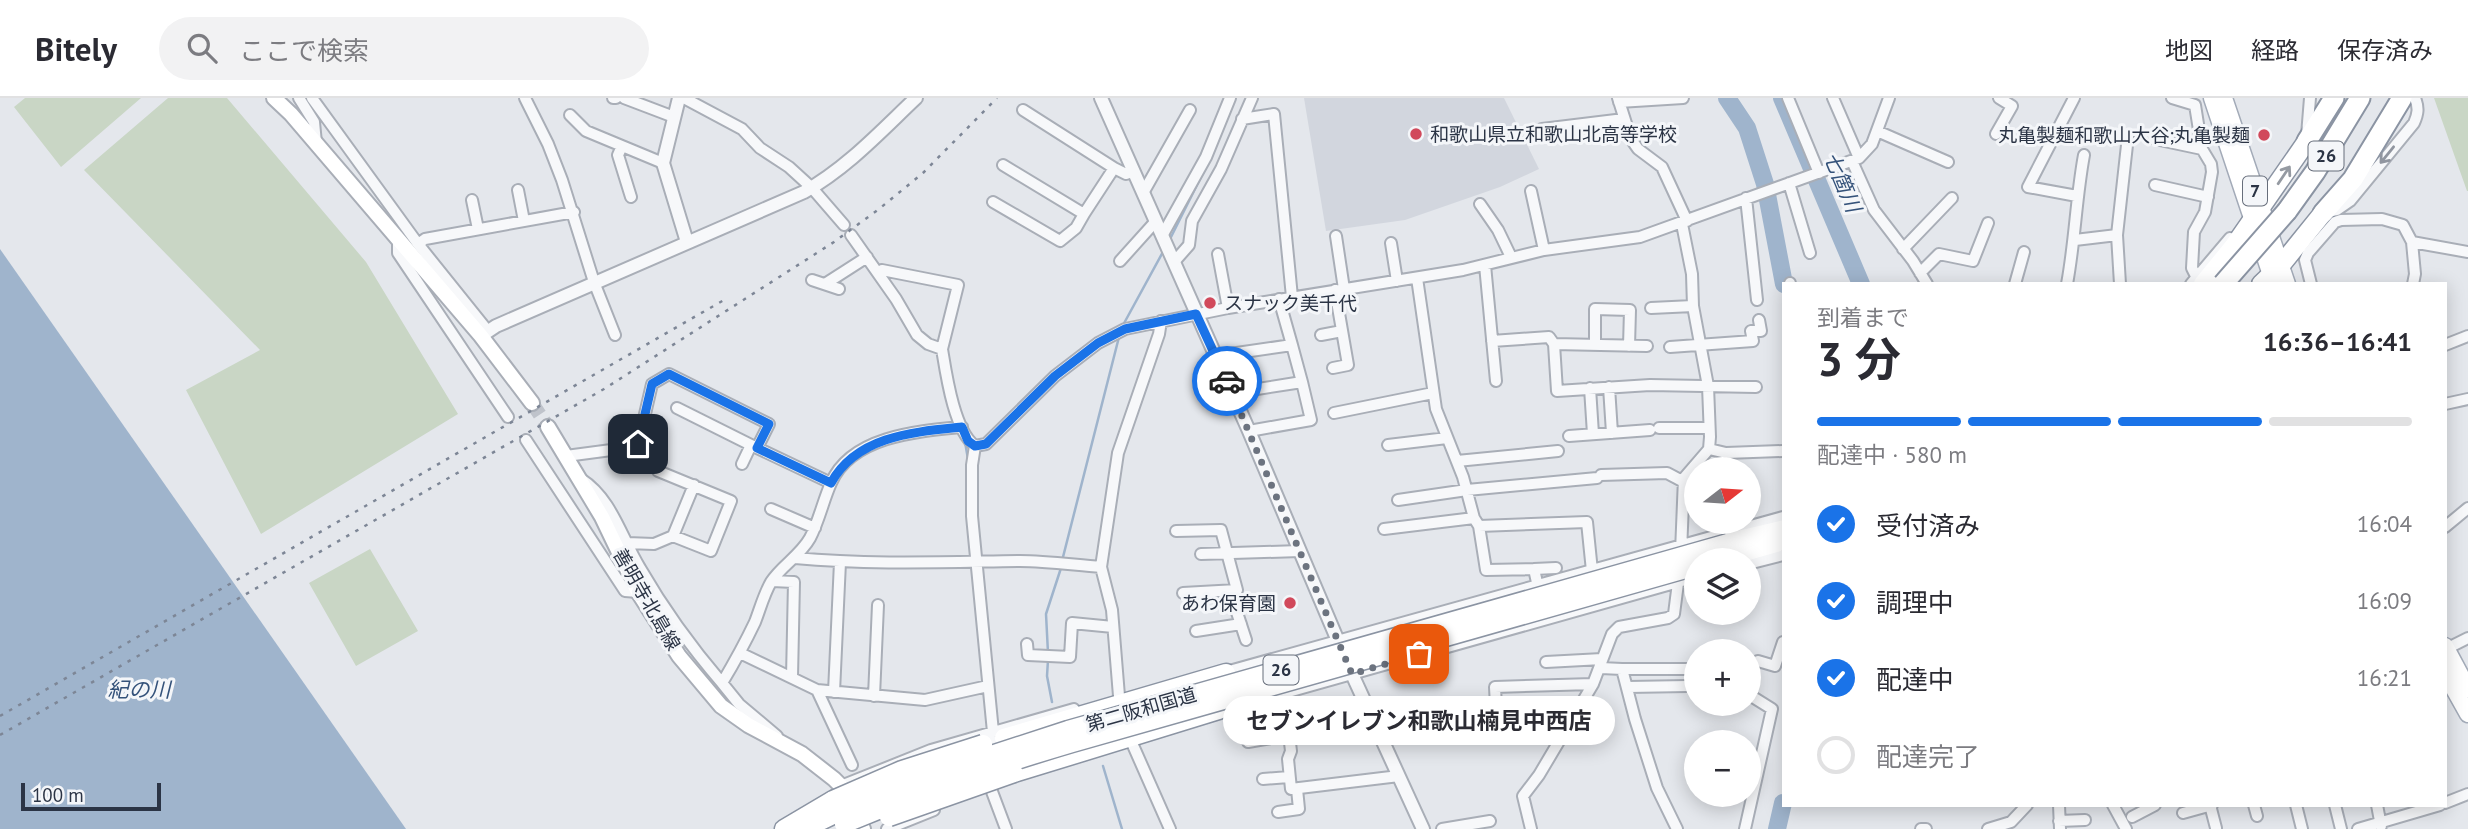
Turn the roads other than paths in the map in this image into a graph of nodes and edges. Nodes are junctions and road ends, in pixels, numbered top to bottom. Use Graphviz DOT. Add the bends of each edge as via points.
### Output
graph roads {
  1 [pos="274,98"];
  2 [pos="299,98"];
  3 [pos="312,98"];
  4 [pos="525,98"];
  5 [pos="624,98"];
  6 [pos="681,98"];
  7 [pos="915,98"];
  8 [pos="1101,98"];
  9 [pos="1230,98"];
  10 [pos="1252,98"];
  11 [pos="1683,98"];
  12 [pos="1788,98"];
  13 [pos="1833,98"];
  14 [pos="1875,98"];
  15 [pos="1999,98"];
  16 [pos="2074,98"];
  17 [pos="2172,98"];
  18 [pos="2212,98"];
  19 [pos="2224,98"];
  20 [pos="2310,98"];
  21 [pos="2334,98"];
  22 [pos="2360,98"];
  23 [pos="2402,98"];
  24 [pos="2415,98"];
  25 [pos="1619,100"];
  26 [pos="1888,100"];
  27 [pos="1023,110"];
  28 [pos="1190,110"];
  29 [pos="570,115"];
  30 [pos="674,117"];
  31 [pos="1242,119"];
  32 [pos="1624,119"];
  33 [pos="1542,128"];
  34 [pos="1877,131"];
  35 [pos="1996,134"];
  36 [pos="2128,136"];
  37 [pos="2155,139"];
  38 [pos="2307,141"];
  39 [pos="316,143"];
  40 [pos="622,146"];
  41 [pos="2202,149"];
  42 [pos="2084,155"];
  43 [pos="1855,159"];
  44 [pos="1948,162"];
  45 [pos="663,163"];
  46 [pos="1003,165"];
  47 [pos="1114,169"];
  48 [pos="1134,172"];
  49 [pos="1816,174"];
  50 [pos="1789,183"];
  51 [pos="2155,185"];
  52 [pos="814,186"];
  53 [pos="518,190"];
  54 [pos="1531,191"];
  55 [pos="1143,193"];
  56 [pos="2077,196"];
  57 [pos="631,197"];
  58 [pos="2208,197"];
  59 [pos="1746,198"];
  60 [pos="1952,198"];
  61 [pos="472,200"];
  62 [pos="2350,201"];
  63 [pos="993,202"];
  64 [pos="1480,204"];
  65 [pos="574,212"];
  66 [pos="2323,213"];
  67 [pos="1084,214"];
  68 [pos="2257,214"];
  69 [pos="2356,220"];
  70 [pos="524,221"];
  71 [pos="1156,221"];
  72 [pos="1684,222"];
  73 [pos="1988,223"];
  74 [pos="844,225"];
  75 [pos="478,229"];
  76 [pos="851,235"];
  77 [pos="2117,235"];
  78 [pos="1336,236"];
  79 [pos="398,240"];
  80 [pos="2075,240"];
  81 [pos="687,242"];
  82 [pos="1164,242"];
  83 [pos="2412,242"];
  84 [pos="1391,243"];
  85 [pos="418,244"];
  86 [pos="1903,249"];
  87 [pos="1544,250"];
  88 [pos="2024,252"];
  89 [pos="2468,252"];
  90 [pos="1810,253"];
  91 [pos="1218,254"];
  92 [pos="867,257"];
  93 [pos="1511,257"];
  94 [pos="1120,261"];
  95 [pos="1174,262"];
  96 [pos="1485,265"];
  97 [pos="880,272"];
  98 [pos="1920,273"];
  99 [pos="2272,276"];
  100 [pos="1417,278"];
  101 [pos="812,280"];
  102 [pos="1397,281"];
  103 [pos="594,282"];
  104 [pos="1926,282"];
  105 [pos="2016,282"];
  106 [pos="2067,282"];
  107 [pos="2120,282"];
  108 [pos="2197,282"];
  109 [pos="2225,282"];
  110 [pos="2310,282"];
  111 [pos="2414,282"];
  112 [pos="825,284"];
  113 [pos="839,289"];
  114 [pos="1340,290"];
  115 [pos="1292,297"];
  116 [pos="1279,299"];
  117 [pos="1757,300"];
  118 [pos="1693,306"];
  119 [pos="1228,308"];
  120 [pos="1651,308"];
  121 [pos="1196,314"];
  122 [pos="1161,320"];
  123 [pos="1759,320"];
  124 [pos="1342,331"];
  125 [pos="484,333"];
  126 [pos="615,335"];
  127 [pos="1321,335"];
  128 [pos="2468,336"];
  129 [pos="1493,341"];
  130 [pos="1554,344"];
  131 [pos="2447,344"];
  132 [pos="1292,345"];
  133 [pos="1595,345"];
  134 [pos="1700,345"];
  135 [pos="1629,346"];
  136 [pos="1647,346"];
  137 [pos="1670,347"];
  138 [pos="942,349"];
  139 [pos="1216,356"];
  140 [pos="1334,368"];
  141 [pos="1496,381"];
  142 [pos="1303,382"];
  143 [pos="1708,386"];
  144 [pos="1609,387"];
  145 [pos="1756,387"];
  146 [pos="1590,388"];
  147 [pos="1232,393"];
  148 [pos="1433,393"];
  149 [pos="2468,399"];
  150 [pos="533,403"];
  151 [pos="2447,404"];
  152 [pos="677,408"];
  153 [pos="1334,413"];
  154 [pos="508,417"];
  155 [pos="548,427"];
  156 [pos="960,427"];
  157 [pos="1709,428"];
  158 [pos="1249,431"];
  159 [pos="1612,433"];
  160 [pos="1593,434"];
  161 [pos="1569,436"];
  162 [pos="1447,438"];
  163 [pos="526,440"];
  164 [pos="1388,445"];
  165 [pos="754,446"];
  166 [pos="975,446"];
  167 [pos="1709,449"];
  168 [pos="1782,451"];
  169 [pos="1558,452"];
  170 [pos="566,456"];
  171 [pos="1702,457"];
  172 [pos="1457,461"];
  173 [pos="742,464"];
  174 [pos="659,471"];
  175 [pos="578,477"];
  176 [pos="1684,482"];
  177 [pos="831,483"];
  178 [pos="694,485"];
  179 [pos="1467,490"];
  180 [pos="1398,500"];
  181 [pos="2468,508"];
  182 [pos="771,509"];
  183 [pos="1782,517"];
  184 [pos="1477,522"];
  185 [pos="2447,525"];
  186 [pos="815,528"];
  187 [pos="1782,528"];
  188 [pos="1384,529"];
  189 [pos="1176,531"];
  190 [pos="673,536"];
  191 [pos="1782,541"];
  192 [pos="627,543"];
  193 [pos="1728,543"];
  194 [pos="1682,545"];
  195 [pos="1758,548"];
  196 [pos="1300,551"];
  197 [pos="1227,553"];
  198 [pos="1200,554"];
  199 [pos="1782,555"];
  200 [pos="796,558"];
  201 [pos="1761,561"];
  202 [pos="840,562"];
  203 [pos="975,564"];
  204 [pos="1101,567"];
  205 [pos="1534,569"];
  206 [pos="1556,569"];
  207 [pos="1684,569"];
  208 [pos="1592,571"];
  209 [pos="772,581"];
  210 [pos="1684,581"];
  211 [pos="1679,582"];
  212 [pos="1538,587"];
  213 [pos="1230,591"];
  214 [pos="638,592"];
  215 [pos="1184,593"];
  216 [pos="878,604"];
  217 [pos="1241,624"];
  218 [pos="1113,627"];
  219 [pos="1196,631"];
  220 [pos="2468,638"];
  221 [pos="1246,640"];
  222 [pos="1339,642"];
  223 [pos="1027,644"];
  224 [pos="1782,645"];
  225 [pos="2447,648"];
  226 [pos="2447,650"];
  227 [pos="740,653"];
  228 [pos="1545,662"];
  229 [pos="1761,662"];
  230 [pos="1602,664"];
  231 [pos="1684,668"];
  232 [pos="1622,669"];
  233 [pos="1226,673"];
  234 [pos="1352,674"];
  235 [pos="792,677"];
  236 [pos="2447,677"];
  237 [pos="722,683"];
  238 [pos="1593,684"];
  239 [pos="985,687"];
  240 [pos="1628,687"];
  241 [pos="1684,687"];
  242 [pos="2468,688"];
  243 [pos="817,690"];
  244 [pos="834,692"];
  245 [pos="874,696"];
  246 [pos="1119,696"];
  247 [pos="1761,702"];
  248 [pos="1219,710"];
  249 [pos="1286,710"];
  250 [pos="2468,714"];
  251 [pos="1453,717"];
  252 [pos="1377,726"];
  253 [pos="1497,726"];
  254 [pos="999,735"];
  255 [pos="1289,735"];
  256 [pos="1248,742"];
  257 [pos="784,743"];
  258 [pos="1132,743"];
  259 [pos="852,765"];
  260 [pos="1399,776"];
  261 [pos="1289,777"];
  262 [pos="1263,779"];
  263 [pos="991,789"];
  264 [pos="1297,789"];
  265 [pos="2468,794"];
  266 [pos="2447,802"];
  267 [pos="2059,807"];
  268 [pos="2114,807"];
  269 [pos="2151,807"];
  270 [pos="2203,807"];
  271 [pos="2211,807"];
  272 [pos="2296,807"];
  273 [pos="2336,807"];
  274 [pos="2377,807"];
  275 [pos="2434,807"];
  276 [pos="1279,811"];
  277 [pos="2015,811"];
  278 [pos="2183,813"];
  279 [pos="845,816"];
  280 [pos="2133,817"];
  281 [pos="2085,820"];
  282 [pos="1490,821"];
  283 [pos="2060,825"];
  284 [pos="2381,826"];
  285 [pos="792,828"];
  286 [pos="1992,828"];
  287 [pos="2216,828"];
  288 [pos="887,829"];
  289 [pos="1006,829"];
  290 [pos="1170,829"];
  291 [pos="1423,829"];
  292 [pos="1443,829"];
  293 [pos="1531,829"];
  294 [pos="1677,829"];
  295 [pos="1745,829"];
  296 [pos="2017,829"];
  297 [pos="2126,829"];
  298 [pos="2302,829"];
  299 [pos="2341,829"];
  300 [pos="2358,829"];
  1 -- 39 [label="main road"];
  2 -- 39 [label="street" via="314,122"];
  3 -- 85 [label="street"];
  4 -- 65 [label="street"];
  5 -- 30 [label="street"];
  6 -- 30 [label="street"];
  6 -- 52 [label="street" via="742,129 760,148"];
  7 -- 52 [label="street" via="868,144"];
  8 -- 48 [label="street"];
  9 -- 82 [label="street"];
  10 -- 31 [label="street"];
  11 -- 25 [label="street"];
  12 -- 49 [label="street"];
  13 -- 43 [label="street"];
  14 -- 26 [label="street"];
  15 -- 35 [label="street" via="2012,106"];
  16 -- 56 [label="street" via="2028,187"];
  17 -- 41 [label="street" via="2195,105"];
  18 -- 68 [label="main road, 7"];
  19 -- 68 [label="main road, 7"];
  20 -- 38 [label="street"];
  21 -- 38 [label="highway"];
  22 -- 109 [label="highway, 26, bridge" via="2287,211"];
  23 -- 66 [label="highway" via="2353,179"];
  24 -- 62 [label="street, one-way" via="2414,123"];
  25 -- 32 [label="street"];
  26 -- 34 [label="street"];
  27 -- 47 [label="street"];
  28 -- 55 [label="street"];
  29 -- 40 [label="street" via="586,131"];
  30 -- 45 [label="street"];
  31 -- 95 [label="street" via="1192,221 1189,245"];
  31 -- 115 [label="street" via="1280,113"];
  32 -- 33 [label="street"];
  32 -- 72 [label="street" via="1631,139 1662,167"];
  34 -- 43 [label="street" via="1866,153"];
  34 -- 44 [label="street"];
  36 -- 77 [label="street"];
  37 -- 41 [label="street"];
  68 -- 38 [label="highway, one-way"];
  39 -- 79 [label="main road"];
  40 -- 45 [label="street"];
  40 -- 57 [label="street" via="618,155"];
  41 -- 58 [label="street" via="2211,164"];
  42 -- 56 [label="street"];
  43 -- 49 [label="street"];
  43 -- 86 [label="street" via="1874,210"];
  45 -- 81 [label="street"];
  46 -- 67 [label="street"];
  47 -- 48 [label="street"];
  47 -- 67 [label="street"];
  48 -- 55 [label="street"];
  49 -- 50 [label="street"];
  50 -- 59 [label="street"];
  50 -- 90 [label="street"];
  51 -- 58 [label="street"];
  52 -- 74 [label="street"];
  52 -- 81 [label="street"];
  53 -- 70 [label="street"];
  54 -- 87 [label="street"];
  55 -- 71 [label="street"];
  56 -- 80 [label="street"];
  58 -- 108 [label="street" via="2194,232 2192,268"];
  59 -- 72 [label="street"];
  59 -- 117 [label="street"];
  60 -- 86 [label="street"];
  61 -- 75 [label="street"];
  62 -- 66 [label="street"];
  62 -- 69 [label="street"];
  63 -- 67 [label="street" via="1060,241"];
  64 -- 93 [label="street"];
  65 -- 70 [label="street"];
  65 -- 103 [label="street"];
  66 -- 99 [label="highway"];
  68 -- 99 [label="main road, 7"];
  68 -- 108 [label="highway"];
  69 -- 83 [label="street" via="2382,219 2403,225"];
  69 -- 110 [label="street" via="2335,222 2308,253 2305,260"];
  70 -- 75 [label="street"];
  71 -- 82 [label="street"];
  71 -- 94 [label="street"];
  72 -- 87 [label="street" via="1640,237"];
  72 -- 118 [label="street"];
  73 -- 98 [label="street" via="1973,261 1939,254"];
  75 -- 85 [label="street"];
  76 -- 92 [label="street"];
  77 -- 80 [label="street"];
  77 -- 107 [label="street"];
  78 -- 114 [label="street"];
  79 -- 125 [label="main road"];
  79 -- 154 [label="street" via="398,253"];
  80 -- 106 [label="street"];
  81 -- 103 [label="street"];
  82 -- 95 [label="street"];
  83 -- 89 [label="street"];
  83 -- 111 [label="street"];
  84 -- 102 [label="street"];
  85 -- 125 [label="street"];
  86 -- 98 [label="street"];
  87 -- 93 [label="street"];
  88 -- 105 [label="street"];
  91 -- 119 [label="street"];
  92 -- 97 [label="street"];
  92 -- 112 [label="street"];
  93 -- 96 [label="street"];
  95 -- 121 [label="street"];
  96 -- 100 [label="street"];
  96 -- 129 [label="street"];
  97 -- 138 [label="street" via="917,335"];
  97 -- 138 [label="street" via="958,285"];
  98 -- 104 [label="street"];
  100 -- 102 [label="street"];
  100 -- 148 [label="street"];
  101 -- 112 [label="street"];
  102 -- 114 [label="street"];
  103 -- 125 [label="street"];
  103 -- 126 [label="street"];
  112 -- 113 [label="street"];
  114 -- 115 [label="street"];
  114 -- 124 [label="street"];
  115 -- 116 [label="street"];
  116 -- 119 [label="street"];
  116 -- 132 [label="street"];
  118 -- 120 [label="street"];
  118 -- 134 [label="street"];
  119 -- 121 [label="street"];
  121 -- 122 [label="street"];
  121 -- 139 [label="street"];
  122 -- 166 [label="street" via="1098,343 1055,376 993,440"];
  122 -- 204 [label="street" via="1118,453"];
  123 -- 134 [label="street" via="1761,331 1751,331 1753,341"];
  124 -- 127 [label="street"];
  124 -- 140 [label="street" via="1348,365"];
  125 -- 150 [label="main road"];
  128 -- 131 [label="street"];
  129 -- 130 [label="street" via="1549,337"];
  129 -- 141 [label="street"];
  130 -- 133 [label="street"];
  130 -- 146 [label="street" via="1557,391"];
  132 -- 139 [label="street"];
  132 -- 142 [label="street"];
  133 -- 135 [label="street"];
  133 -- 135 [label="street" via="1595,309 1630,310"];
  134 -- 137 [label="street"];
  134 -- 143 [label="street"];
  135 -- 136 [label="street"];
  138 -- 156 [label="street"];
  139 -- 147 [label="street"];
  142 -- 147 [label="street"];
  142 -- 158 [label="street" via="1311,420"];
  143 -- 144 [label="street"];
  143 -- 145 [label="street"];
  143 -- 157 [label="street"];
  144 -- 146 [label="street"];
  144 -- 159 [label="street"];
  146 -- 160 [label="street"];
  147 -- 158 [label="street"];
  148 -- 153 [label="street"];
  148 -- 162 [label="street"];
  149 -- 151 [label="street"];
  152 -- 165 [label="street"];
  155 -- 170 [label="main road, 善明寺北島線"];
  156 -- 166 [label="street"];
  156 -- 177 [label="street" via="883,440 850,457"];
  157 -- 159 [label="street"];
  157 -- 167 [label="street"];
  158 -- 196 [label="street"];
  159 -- 160 [label="street"];
  160 -- 161 [label="street"];
  162 -- 164 [label="street"];
  162 -- 172 [label="street"];
  163 -- 214 [label="street" via="625,591"];
  165 -- 170 [label="street" via="769,424 669,374 652,384 638,444"];
  165 -- 173 [label="street"];
  165 -- 177 [label="street"];
  166 -- 203 [label="street"];
  167 -- 168 [label="street"];
  167 -- 171 [label="street"];
  169 -- 172 [label="street"];
  170 -- 175 [label="main road, 善明寺北島線"];
  172 -- 179 [label="street"];
  174 -- 178 [label="street"];
  175 -- 192 [label="street" via="601,495"];
  175 -- 214 [label="main road, 善明寺北島線"];
  176 -- 179 [label="street" via="1667,473"];
  176 -- 194 [label="street"];
  177 -- 186 [label="street"];
  178 -- 190 [label="street"];
  178 -- 190 [label="street" via="731,501 711,551"];
  179 -- 180 [label="street"];
  179 -- 184 [label="street"];
  181 -- 185 [label="street"];
  182 -- 186 [label="street"];
  183 -- 194 [label="street"];
  184 -- 188 [label="street"];
  184 -- 205 [label="street" via="1486,570"];
  184 -- 208 [label="street" via="1587,522"];
  186 -- 200 [label="street"];
  187 -- 193 [label="highway, 26"];
  189 -- 197 [label="street" via="1221,530"];
  190 -- 192 [label="street" via="654,544"];
  191 -- 195 [label="highway"];
  192 -- 237 [label="street"];
  193 -- 279 [label="highway, 第二阪和国道 / 26, bridge" via="1068,730 927,776"];
  194 -- 208 [label="street"];
  194 -- 211 [label="street"];
  196 -- 197 [label="street"];
  196 -- 222 [label="street"];
  197 -- 198 [label="street"];
  197 -- 213 [label="street" via="1237,590"];
  199 -- 201 [label="street"];
  200 -- 202 [label="street"];
  200 -- 209 [label="street"];
  202 -- 203 [label="street"];
  202 -- 244 [label="street"];
  203 -- 204 [label="street" via="1022,561"];
  203 -- 239 [label="street"];
  204 -- 218 [label="street"];
  205 -- 206 [label="street"];
  205 -- 212 [label="street"];
  207 -- 279 [label="highway, 第二阪和国道 / 26, bridge" via="1034,754"];
  208 -- 212 [label="street"];
  209 -- 227 [label="street"];
  209 -- 235 [label="street" via="794,582"];
  210 -- 211 [label="street"];
  211 -- 230 [label="street" via="1674,614 1619,627"];
  211 -- 234 [label="street"];
  212 -- 222 [label="street"];
  213 -- 215 [label="street"];
  213 -- 217 [label="street"];
  214 -- 257 [label="main road, 善明寺北島線" via="679,656 721,706"];
  216 -- 245 [label="street"];
  217 -- 219 [label="street"];
  217 -- 221 [label="street"];
  218 -- 223 [label="street" via="1072,623 1070,657 1028,655"];
  218 -- 246 [label="street"];
  220 -- 225 [label="street"];
  222 -- 233 [label="street"];
  222 -- 234 [label="street"];
  224 -- 229 [label="street" via="1775,666"];
  226 -- 242 [label="main road"];
  227 -- 235 [label="street"];
  227 -- 237 [label="street"];
  228 -- 230 [label="street"];
  230 -- 232 [label="street"];
  230 -- 238 [label="street"];
  231 -- 232 [label="street"];
  232 -- 240 [label="street"];
  233 -- 246 [label="street"];
  233 -- 254 [label="highway, 26"];
  234 -- 248 [label="street"];
  234 -- 252 [label="street"];
  235 -- 243 [label="street"];
  236 -- 250 [label="main road"];
  237 -- 257 [label="street"];
  238 -- 253 [label="street" via="1494,687"];
  238 -- 293 [label="street" via="1523,796"];
  239 -- 245 [label="street" via="925,700"];
  239 -- 254 [label="street"];
  240 -- 241 [label="street"];
  240 -- 294 [label="street" via="1657,788"];
  243 -- 244 [label="street"];
  243 -- 259 [label="street"];
  244 -- 245 [label="street"];
  246 -- 254 [label="street"];
  247 -- 295 [label="street" via="1772,709"];
  248 -- 258 [label="street"];
  248 -- 279 [label="highway, 26, bridge" via="1014,772"];
  249 -- 255 [label="street"];
  251 -- 252 [label="street"];
  252 -- 260 [label="street"];
  254 -- 263 [label="street"];
  254 -- 279 [label="highway, 26, bridge" via="902,770"];
  255 -- 256 [label="street"];
  255 -- 261 [label="street"];
  257 -- 279 [label="main road, 善明寺北島線" via="818,766"];
  258 -- 263 [label="street"];
  258 -- 290 [label="street"];
  260 -- 264 [label="street"];
  260 -- 291 [label="street"];
  261 -- 262 [label="street"];
  261 -- 264 [label="street" via="1291,789"];
  263 -- 288 [label="street"];
  263 -- 289 [label="street"];
  264 -- 276 [label="street" via="1299,809"];
  265 -- 266 [label="street"];
  267 -- 283 [label="street"];
  268 -- 297 [label="street"];
  269 -- 280 [label="street"];
  270 -- 278 [label="street"];
  271 -- 287 [label="street"];
  272 -- 298 [label="street"];
  273 -- 299 [label="street"];
  274 -- 284 [label="street"];
  275 -- 284 [label="street"];
  277 -- 286 [label="street" via="2011,822"];
  277 -- 296 [label="street"];
  279 -- 285 [label="highway, 第二阪和国道 / 26"];
  281 -- 283 [label="street"];
  282 -- 292 [label="street"];
  284 -- 300 [label="street"];
}
